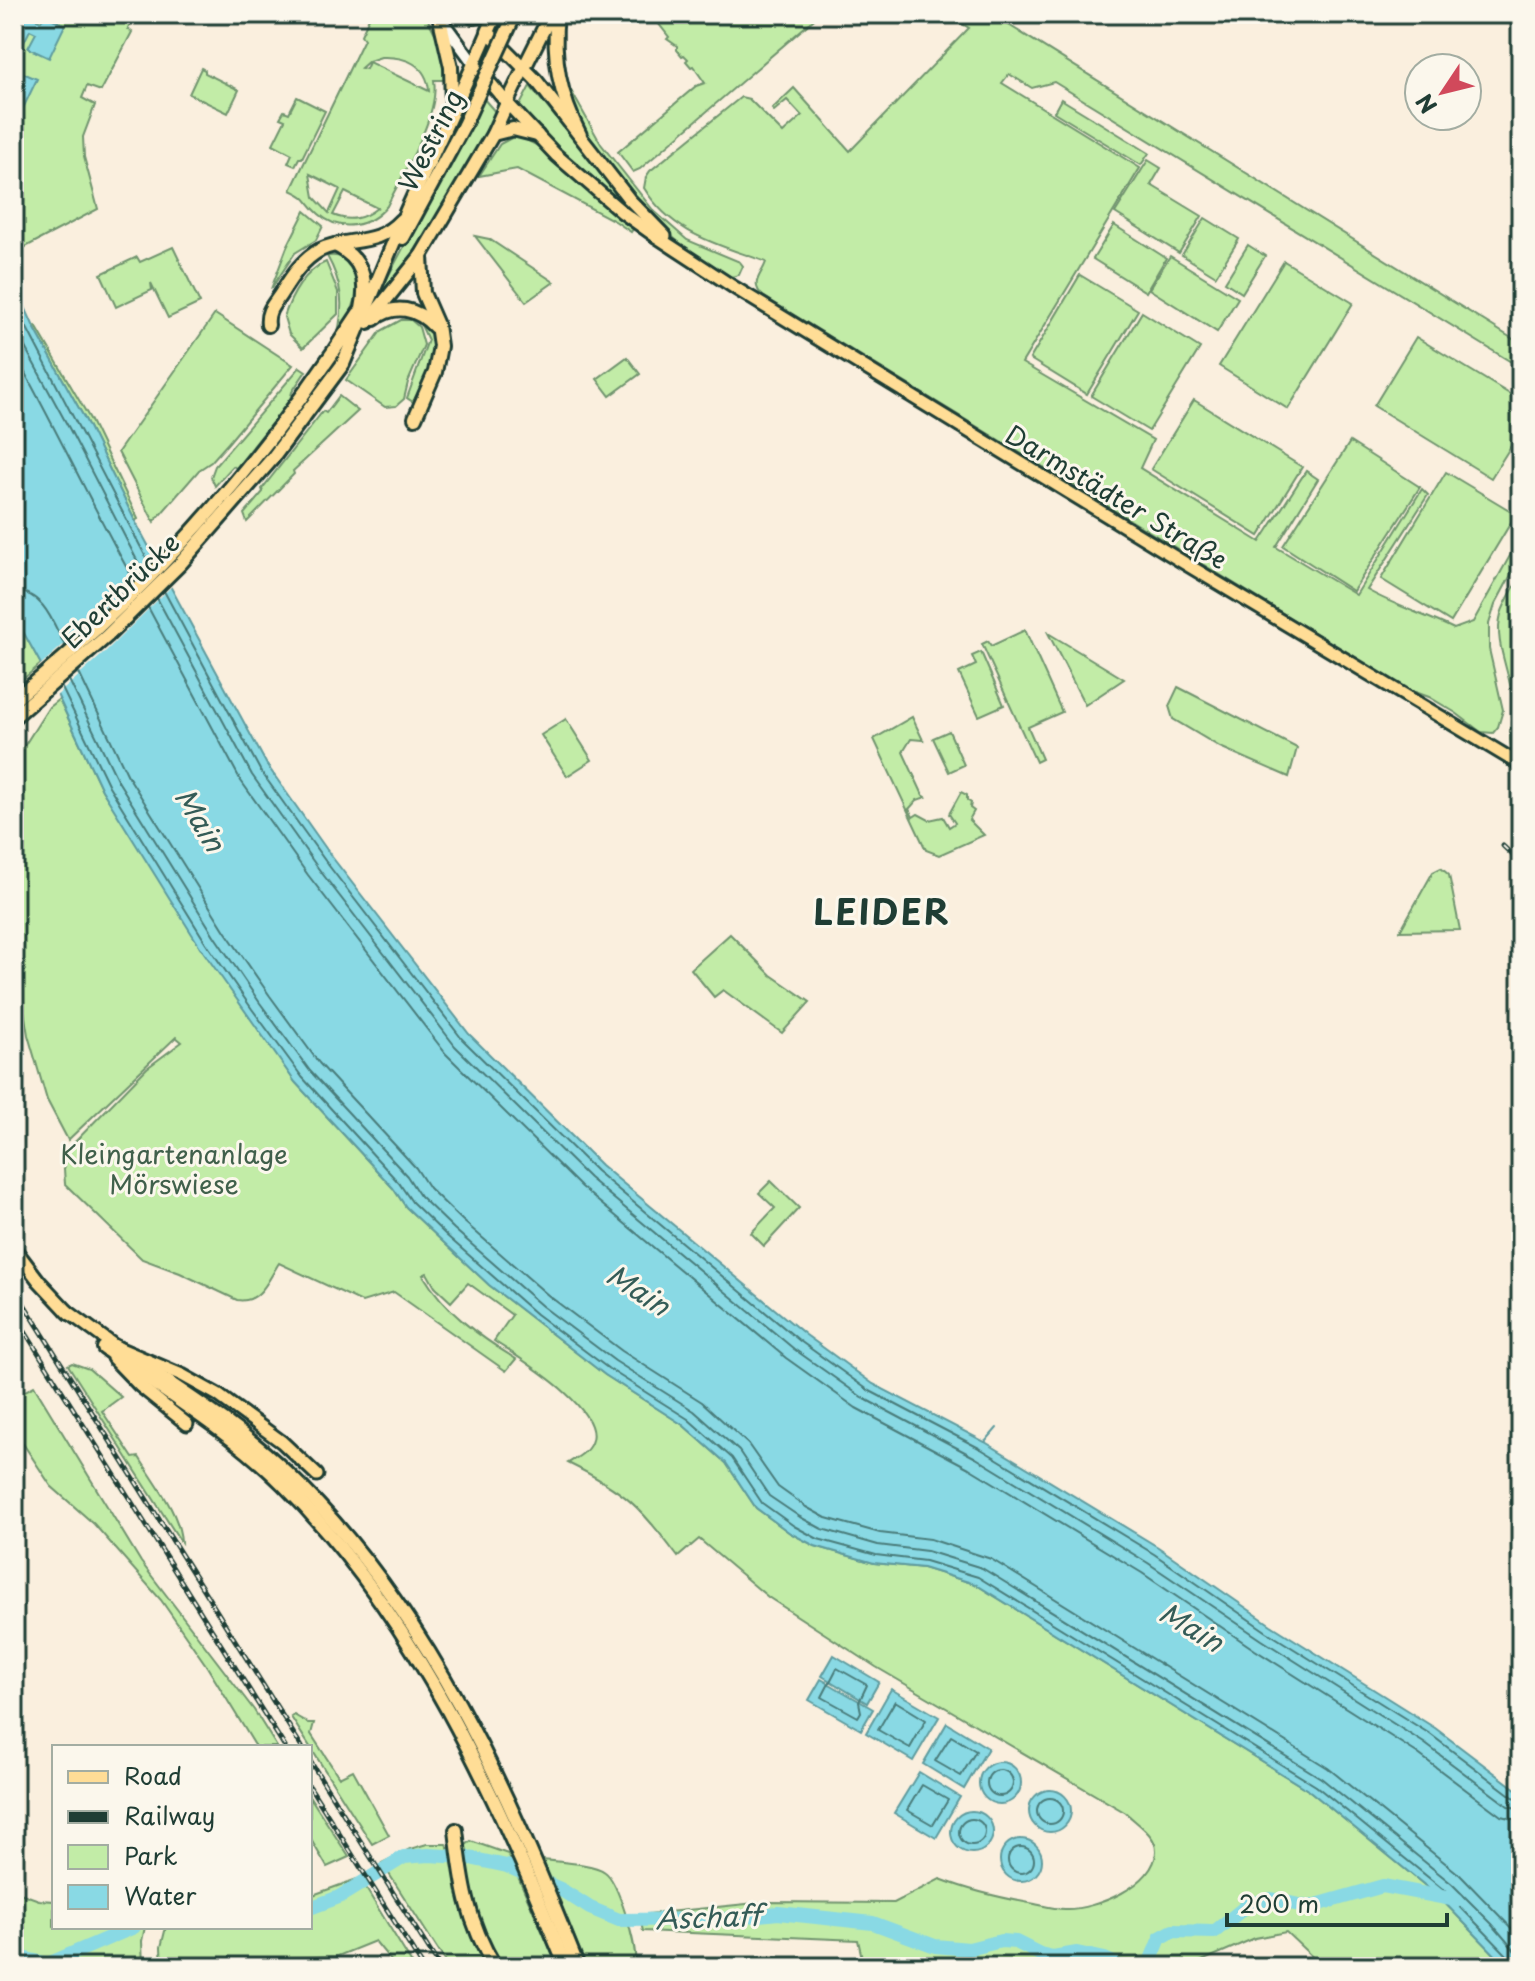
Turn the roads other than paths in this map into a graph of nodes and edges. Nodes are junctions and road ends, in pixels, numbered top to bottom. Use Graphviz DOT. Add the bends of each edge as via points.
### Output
graph roads {
  1 [pos="494,14"];
  2 [pos="515,14"];
  3 [pos="554,14"];
  4 [pos="438,15"];
  5 [pos="472,16"];
  6 [pos="488,32"];
  7 [pos="509,53"];
  8 [pos="474,64"];
  9 [pos="524,68"];
  10 [pos="507,103"];
  11 [pos="452,113"];
  12 [pos="493,134"];
  13 [pos="537,135"];
  14 [pos="580,135"];
  15 [pos="407,210"];
  16 [pos="335,245"];
  17 [pos="421,256"];
  18 [pos="693,259"];
  19 [pos="378,284"];
  20 [pos="361,310"];
  21 [pos="268,325"];
  22 [pos="365,326"];
  23 [pos="356,337"];
  24 [pos="439,337"];
  25 [pos="410,414"];
  26 [pos="244,482"];
  27 [pos="14,700"];
  28 [pos="14,717"];
  29 [pos="1521,765"];
  30 [pos="14,1248"];
  31 [pos="110,1348"];
  32 [pos="187,1424"];
  33 [pos="317,1475"];
  34 [pos="456,1836"];
  35 [pos="549,1911"];
  36 [pos="495,1967"];
  37 [pos="566,1967"];
  38 [pos="578,1967"];
  1 -- 5 [label="highway"];
  1 -- 6 [label="highway"];
  2 -- 19 [label="highway, Westring, bridge" via="464,125"];
  3 -- 9 [label="highway"];
  3 -- 14 [label="highway" via="558,76"];
  4 -- 8 [label="main road, Darmstädter Straße"];
  4 -- 11 [label="highway" via="451,67"];
  5 -- 6 [label="main road, Darmstädter Straße"];
  6 -- 7 [label="main road, Darmstädter Straße"];
  6 -- 8 [label="main road"];
  7 -- 8 [label="main road"];
  7 -- 9 [label="main road, Darmstädter Straße"];
  8 -- 10 [label="main road, Darmstädter Straße"];
  8 -- 11 [label="highway"];
  9 -- 10 [label="main road"];
  9 -- 14 [label="main road, Darmstädter Straße"];
  10 -- 12 [label="highway"];
  10 -- 13 [label="main road, Darmstädter Straße"];
  11 -- 15 [label="highway"];
  12 -- 13 [label="highway" via="513,129"];
  12 -- 17 [label="highway"];
  13 -- 18 [label="main road, Darmstädter Straße" via="622,212"];
  14 -- 18 [label="main road, Darmstädter Straße" via="629,199"];
  15 -- 16 [label="highway" via="378,237"];
  15 -- 19 [label="highway"];
  16 -- 20 [label="highway" via="350,254 364,275"];
  16 -- 21 [label="highway" via="302,264 269,309"];
  17 -- 22 [label="highway"];
  17 -- 24 [label="highway" via="423,293"];
  18 -- 29 [label="main road, Darmstädter Straße"];
  19 -- 20 [label="highway, Westring"];
  19 -- 23 [label="highway, Westring"];
  20 -- 26 [label="highway, Westring"];
  22 -- 23 [label="highway"];
  22 -- 24 [label="highway" via="384,312 407,309 427,319"];
  23 -- 26 [label="highway, Westring" via="317,400"];
  24 -- 25 [label="highway" via="431,381"];
  26 -- 27 [label="highway, Ebertbrücke" via="123,603"];
  26 -- 28 [label="highway, Ebertbrücke" via="188,556 82,660"];
  30 -- 31 [label="main road" via="67,1311"];
  31 -- 32 [label="main road" via="140,1386"];
  31 -- 33 [label="main road" via="218,1395"];
  31 -- 35 [label="highway" via="280,1481 337,1543 397,1626 437,1694"];
  31 -- 35 [label="highway" via="253,1443 339,1527 374,1571 483,1749"];
  34 -- 36 [label="highway" via="465,1899"];
  35 -- 37 [label="highway"];
  35 -- 38 [label="highway"];
}
